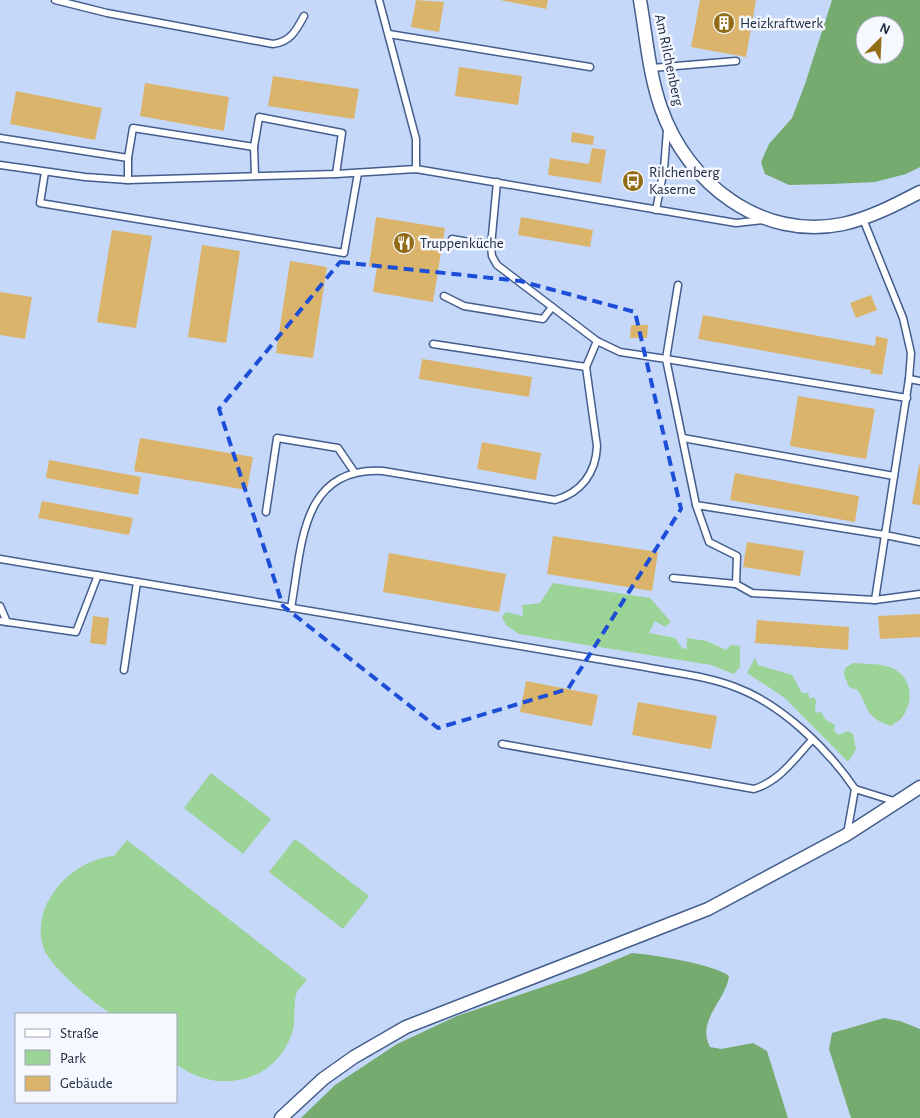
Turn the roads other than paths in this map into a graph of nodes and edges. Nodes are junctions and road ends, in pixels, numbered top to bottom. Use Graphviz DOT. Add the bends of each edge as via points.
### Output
graph roads {
  1 [pos="56,0"];
  2 [pos="379,0"];
  3 [pos="640,0"];
  4 [pos="304,16"];
  5 [pos="389,34"];
  6 [pos="736,61"];
  7 [pos="590,67"];
  8 [pos="652,68"];
  9 [pos="667,124"];
  10 [pos="0,138"];
  11 [pos="254,147"];
  12 [pos="128,158"];
  13 [pos="0,165"];
  14 [pos="416,169"];
  15 [pos="45,172"];
  16 [pos="358,173"];
  17 [pos="336,174"];
  18 [pos="255,176"];
  19 [pos="128,180"];
  20 [pos="497,182"];
  21 [pos="920,192"];
  22 [pos="656,210"];
  23 [pos="767,219"];
  24 [pos="863,219"];
  25 [pos="452,239"];
  26 [pos="491,246"];
  27 [pos="678,285"];
  28 [pos="444,296"];
  29 [pos="552,307"];
  30 [pos="597,341"];
  31 [pos="433,344"];
  32 [pos="666,359"];
  33 [pos="586,368"];
  34 [pos="909,379"];
  35 [pos="920,381"];
  36 [pos="906,398"];
  37 [pos="682,438"];
  38 [pos="354,473"];
  39 [pos="894,476"];
  40 [pos="696,505"];
  41 [pos="266,512"];
  42 [pos="885,536"];
  43 [pos="920,542"];
  44 [pos="0,558"];
  45 [pos="98,575"];
  46 [pos="673,578"];
  47 [pos="137,582"];
  48 [pos="736,584"];
  49 [pos="920,594"];
  50 [pos="875,600"];
  51 [pos="0,606"];
  52 [pos="291,608"];
  53 [pos="4,622"];
  54 [pos="124,670"];
  55 [pos="812,740"];
  56 [pos="502,744"];
  57 [pos="920,787"];
  58 [pos="855,789"];
  59 [pos="898,803"];
  60 [pos="846,835"];
  61 [pos="280,1118"];
  1 -- 4 [label="lane" via="107,13 272,44 292,37"];
  2 -- 5 [label="lane"];
  3 -- 8 [label="street, Am Rilchenberg"];
  5 -- 7 [label="lane"];
  5 -- 14 [label="lane" via="416,139"];
  6 -- 8 [label="lane"];
  8 -- 9 [label="street, Am Rilchenberg"];
  9 -- 22 [label="lane" via="665,163"];
  9 -- 23 [label="street, Am Rilchenberg" via="684,156 707,184 738,206"];
  10 -- 12 [label="lane"];
  11 -- 12 [label="lane" via="133,128"];
  11 -- 17 [label="lane" via="259,117 342,133"];
  11 -- 18 [label="lane"];
  12 -- 19 [label="lane"];
  13 -- 15 [label="lane"];
  14 -- 16 [label="lane"];
  14 -- 20 [label="lane"];
  15 -- 16 [label="lane" via="40,203 344,253"];
  15 -- 19 [label="lane"];
  16 -- 17 [label="lane"];
  17 -- 18 [label="lane"];
  18 -- 19 [label="lane"];
  20 -- 22 [label="lane"];
  20 -- 26 [label="lane"];
  21 -- 24 [label="street, Am Rilchenberg"];
  22 -- 23 [label="lane" via="736,223"];
  23 -- 24 [label="street, Am Rilchenberg" via="810,226"];
  24 -- 34 [label="lane" via="903,318 911,352"];
  25 -- 26 [label="lane"];
  26 -- 29 [label="lane" via="492,256 501,269"];
  27 -- 32 [label="lane"];
  28 -- 29 [label="lane" via="464,306 543,319"];
  29 -- 30 [label="lane"];
  30 -- 32 [label="lane" via="620,352"];
  30 -- 33 [label="lane"];
  31 -- 33 [label="lane"];
  32 -- 36 [label="lane"];
  32 -- 37 [label="lane"];
  33 -- 38 [label="lane" via="597,458 586,480 567,496 555,500 383,471"];
  34 -- 35 [label="lane"];
  34 -- 36 [label="lane"];
  36 -- 39 [label="lane"];
  37 -- 39 [label="lane"];
  37 -- 40 [label="lane"];
  38 -- 41 [label="lane" via="338,448 277,438"];
  38 -- 52 [label="lane" via="344,475 325,488 311,512 304,532"];
  39 -- 42 [label="lane"];
  40 -- 42 [label="lane"];
  40 -- 48 [label="lane" via="709,542 737,556"];
  42 -- 43 [label="lane"];
  42 -- 50 [label="lane"];
  44 -- 45 [label="lane"];
  45 -- 47 [label="lane"];
  45 -- 53 [label="lane" via="76,632"];
  46 -- 48 [label="lane"];
  47 -- 52 [label="lane"];
  47 -- 54 [label="lane"];
  48 -- 50 [label="lane" via="752,593"];
  49 -- 50 [label="lane"];
  51 -- 53 [label="lane"];
  52 -- 55 [label="lane" via="646,667 733,686 762,698"];
  55 -- 56 [label="lane" via="780,775 754,789"];
  55 -- 58 [label="lane" via="841,769"];
  57 -- 59 [label="street"];
  58 -- 59 [label="lane"];
  58 -- 60 [label="lane"];
  59 -- 60 [label="street"];
  60 -- 61 [label="street" via="708,909 406,1027 323,1079"];
}
